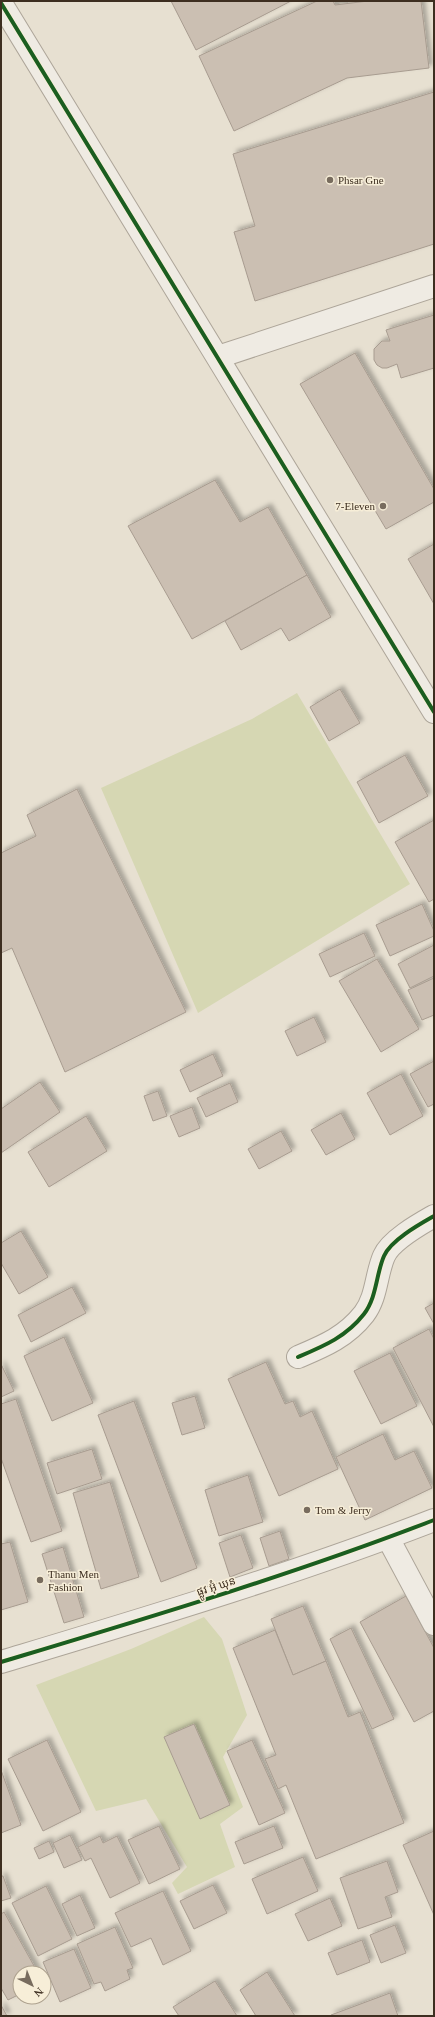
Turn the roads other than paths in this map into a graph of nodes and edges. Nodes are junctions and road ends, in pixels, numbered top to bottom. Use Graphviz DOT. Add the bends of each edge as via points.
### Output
graph roads {
  1 [pos="1,3"];
  2 [pos="434,286"];
  3 [pos="218,357"];
  4 [pos="430,698"];
  5 [pos="434,1216"];
  6 [pos="298,1357"];
  7 [pos="434,1520"];
  8 [pos="388,1538"];
  9 [pos="434,1624"];
  10 [pos="1,1662"];
  1 -- 3 [label="street"];
  2 -- 3 [label="street"];
  3 -- 4 [label="street"];
  5 -- 6 [label="street" via="405,1233 384,1254 377,1286 365,1313 337,1340"];
  7 -- 8 [label="street, ផ្លូវ អ៊ុំ ឃុន"];
  8 -- 9 [label="street"];
  8 -- 10 [label="street, ផ្លូវ អ៊ុំ ឃុន" via="153,1616"];
}
